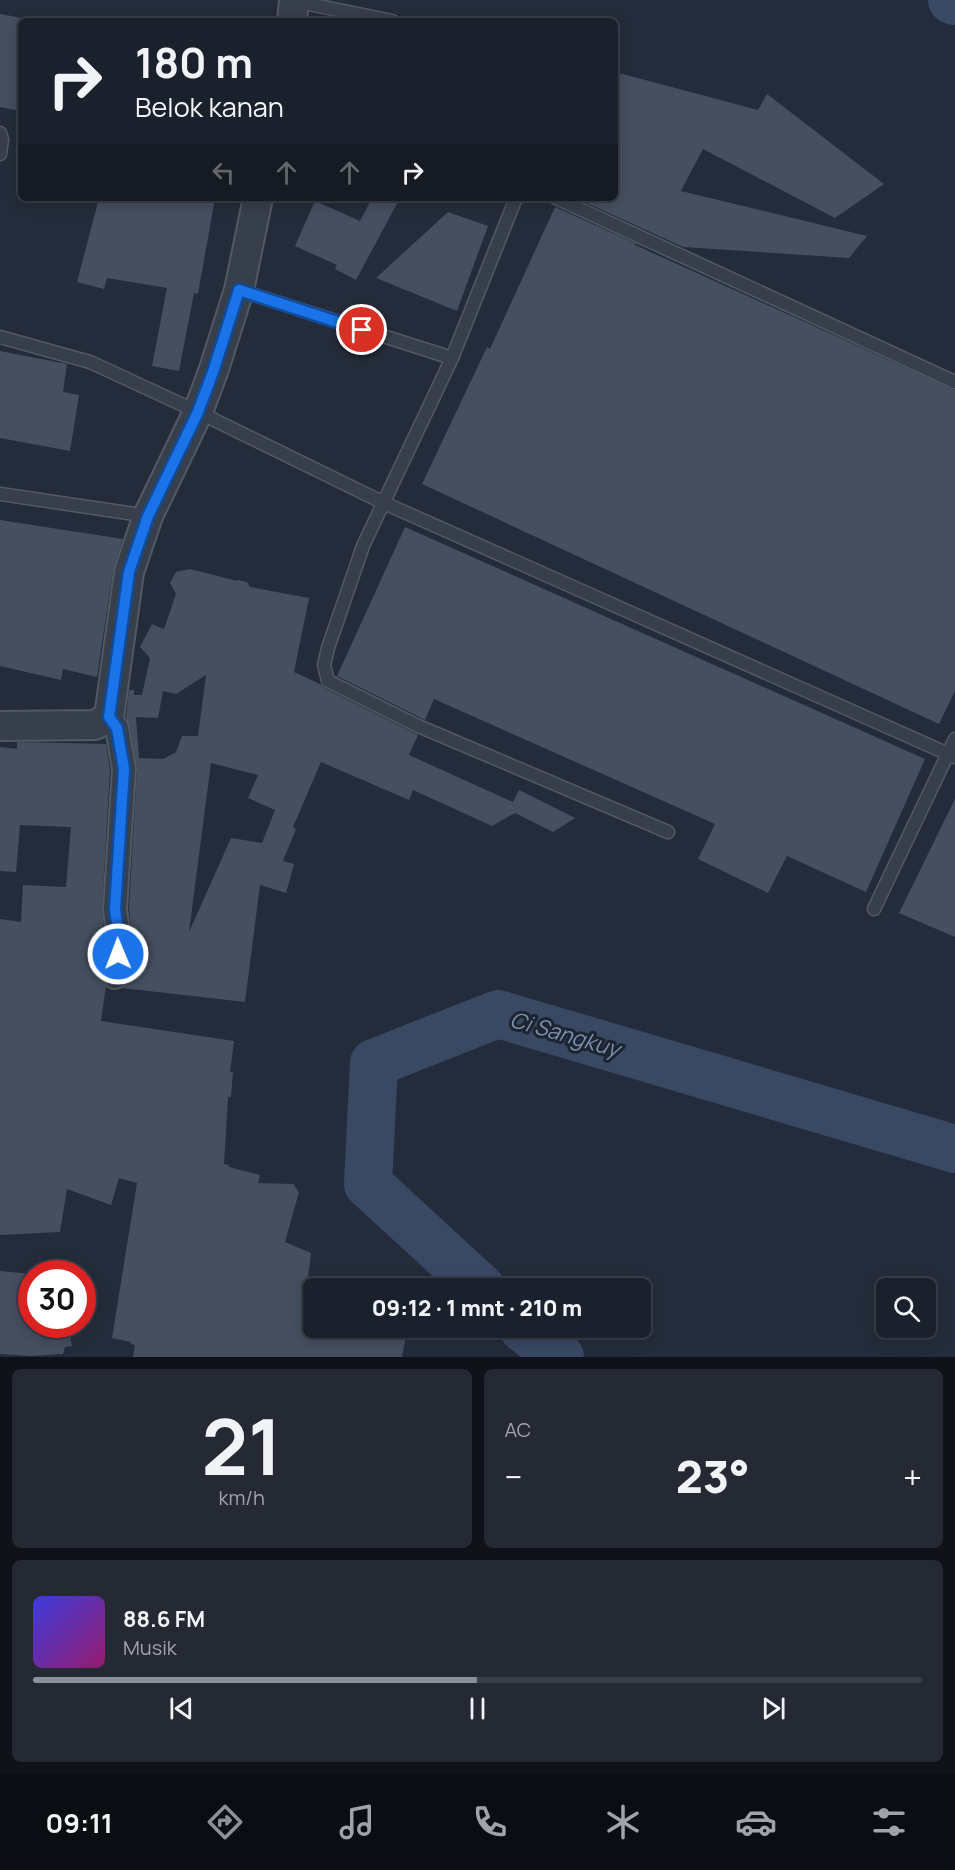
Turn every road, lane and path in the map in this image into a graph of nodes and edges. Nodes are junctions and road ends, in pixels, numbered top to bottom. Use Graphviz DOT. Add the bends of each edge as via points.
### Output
graph roads {
  1 [pos="294,0"];
  2 [pos="292,18"];
  3 [pos="378,18"];
  4 [pos="0,133"];
  5 [pos="0,154"];
  6 [pos="257,201"];
  7 [pos="515,201"];
  8 [pos="563,201"];
  9 [pos="239,290"];
  10 [pos="0,337"];
  11 [pos="452,358"];
  12 [pos="955,382"];
  13 [pos="198,412"];
  14 [pos="0,494"];
  15 [pos="384,503"];
  16 [pos="148,516"];
  17 [pos="109,717"];
  18 [pos="0,726"];
  19 [pos="955,739"];
  20 [pos="952,755"];
  21 [pos="668,832"];
  22 [pos="874,909"];
  23 [pos="115,977"];
  1 -- 2 [label="street"];
  1 -- 3 [label="lane"];
  4 -- 5 [label="lane"];
  6 -- 9 [label="street"];
  7 -- 11 [label="lane"];
  8 -- 12 [label="lane"];
  9 -- 11 [label="lane"];
  9 -- 13 [label="street"];
  10 -- 13 [label="lane" via="90,362"];
  11 -- 15 [label="lane"];
  13 -- 15 [label="lane"];
  13 -- 16 [label="street"];
  14 -- 16 [label="lane"];
  15 -- 20 [label="lane"];
  15 -- 21 [label="lane" via="363,546 328,648 324,665 328,681 416,725"];
  16 -- 17 [label="street" via="129,572"];
  17 -- 18 [label="street" via="95,724"];
  17 -- 23 [label="street" via="117,728 124,769"];
  19 -- 20 [label="lane"];
  20 -- 22 [label="lane"];
}
